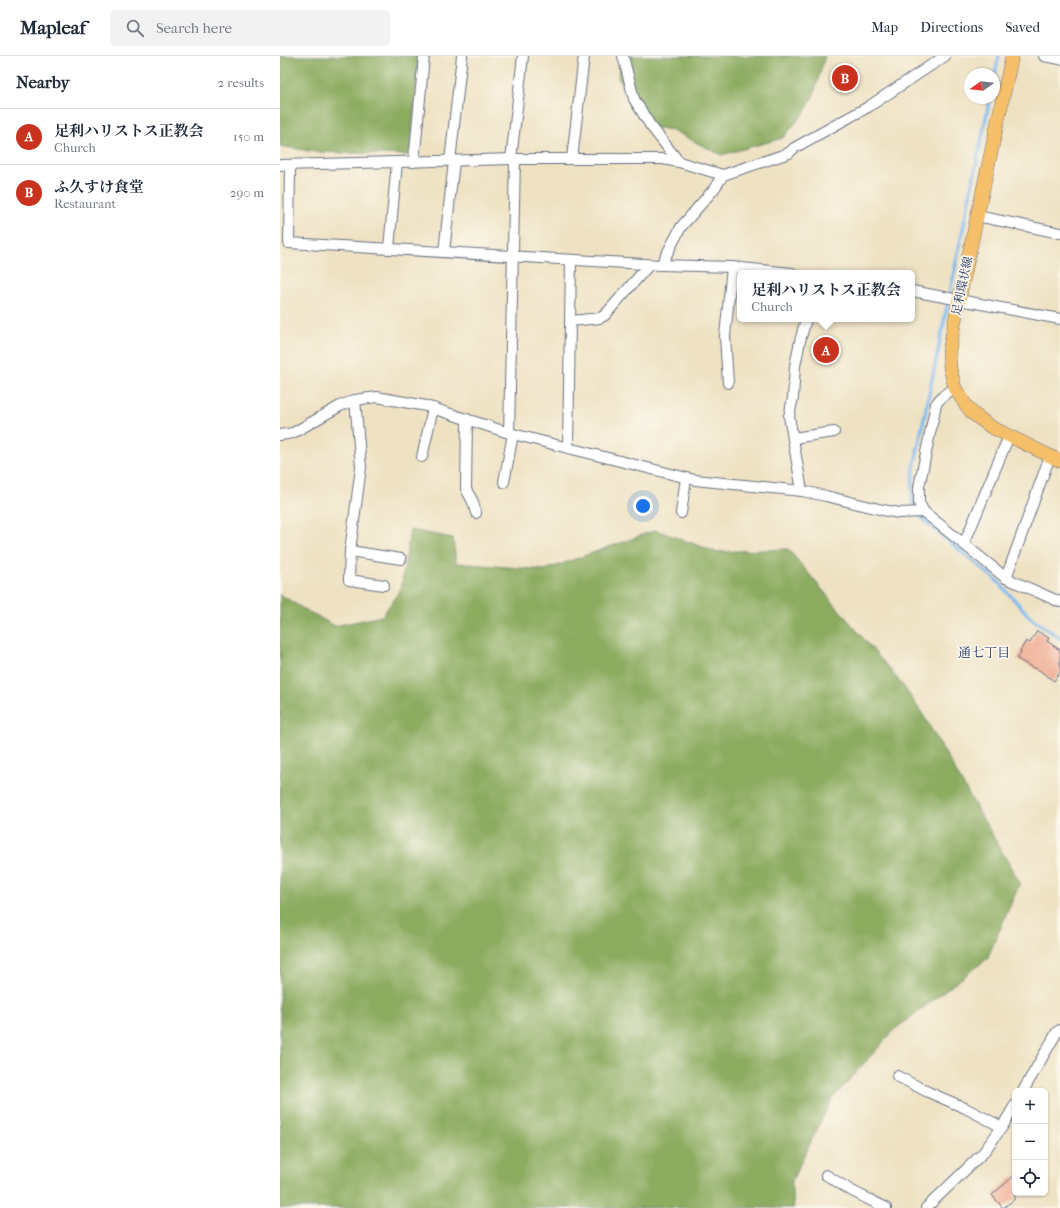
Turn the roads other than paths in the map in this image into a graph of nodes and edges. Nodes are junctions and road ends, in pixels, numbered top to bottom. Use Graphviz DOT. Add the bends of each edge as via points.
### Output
graph roads {
  1 [pos="424,56"];
  2 [pos="462,56"];
  3 [pos="523,56"];
  4 [pos="584,56"];
  5 [pos="623,56"];
  6 [pos="945,56"];
  7 [pos="1012,56"];
  8 [pos="1044,56"];
  9 [pos="1060,59"];
  10 [pos="513,159"];
  11 [pos="572,159"];
  12 [pos="452,161"];
  13 [pos="397,162"];
  14 [pos="414,162"];
  15 [pos="679,162"];
  16 [pos="285,165"];
  17 [pos="723,175"];
  18 [pos="977,216"];
  19 [pos="1060,233"];
  20 [pos="389,248"];
  21 [pos="444,252"];
  22 [pos="513,256"];
  23 [pos="571,260"];
  24 [pos="649,265"];
  25 [pos="661,266"];
  26 [pos="732,267"];
  27 [pos="762,270"];
  28 [pos="915,292"];
  29 [pos="959,300"];
  30 [pos="1060,319"];
  31 [pos="571,321"];
  32 [pos="805,322"];
  33 [pos="728,383"];
  34 [pos="955,388"];
  35 [pos="355,400"];
  36 [pos="433,408"];
  37 [pos="467,419"];
  38 [pos="834,432"];
  39 [pos="511,434"];
  40 [pos="280,435"];
  41 [pos="1009,436"];
  42 [pos="793,438"];
  43 [pos="568,448"];
  44 [pos="422,456"];
  45 [pos="1055,458"];
  46 [pos="686,478"];
  47 [pos="504,482"];
  48 [pos="802,491"];
  49 [pos="924,512"];
  50 [pos="476,513"];
  51 [pos="681,513"];
  52 [pos="964,544"];
  53 [pos="350,551"];
  54 [pos="401,559"];
  55 [pos="1006,578"];
  56 [pos="384,585"];
  57 [pos="1060,602"];
  58 [pos="1060,1030"];
  59 [pos="898,1076"];
  60 [pos="1025,1088"];
  61 [pos="1012,1110"];
  62 [pos="1002,1127"];
  63 [pos="826,1175"];
  64 [pos="886,1208"];
  65 [pos="926,1208"];
  1 -- 14 [label="street"];
  2 -- 12 [label="street"];
  3 -- 10 [label="street"];
  4 -- 11 [label="street"];
  5 -- 15 [label="street" via="634,99 650,125"];
  6 -- 17 [label="street" via="868,107 789,153"];
  7 -- 18 [label="main road, 足利環状線"];
  8 -- 9 [label="street"];
  10 -- 11 [label="street"];
  10 -- 12 [label="street"];
  10 -- 22 [label="street"];
  11 -- 15 [label="street" via="663,159"];
  12 -- 14 [label="street"];
  12 -- 21 [label="street"];
  13 -- 14 [label="street"];
  13 -- 16 [label="street"];
  13 -- 20 [label="street"];
  15 -- 17 [label="street"];
  16 -- 20 [label="street" via="289,242"];
  17 -- 25 [label="street" via="681,228"];
  18 -- 19 [label="street"];
  18 -- 29 [label="main road, 足利環状線"];
  20 -- 21 [label="street"];
  21 -- 22 [label="street"];
  22 -- 23 [label="street"];
  22 -- 39 [label="street"];
  23 -- 24 [label="street"];
  23 -- 31 [label="street"];
  24 -- 25 [label="street"];
  24 -- 31 [label="street" via="605,315 600,318"];
  25 -- 26 [label="street"];
  26 -- 27 [label="street"];
  26 -- 33 [label="street" via="725,336"];
  28 -- 29 [label="street"];
  29 -- 30 [label="street"];
  29 -- 34 [label="main road, 足利環状線" via="949,355"];
  31 -- 43 [label="street"];
  32 -- 42 [label="street" via="796,360 789,416"];
  34 -- 41 [label="main road, 足利環状線" via="972,413"];
  34 -- 49 [label="street" via="941,397 936,404 919,487 919,503"];
  35 -- 36 [label="street" via="377,397"];
  35 -- 40 [label="street" via="293,433"];
  35 -- 53 [label="street" via="361,467"];
  36 -- 37 [label="street"];
  36 -- 44 [label="street"];
  37 -- 39 [label="street"];
  37 -- 50 [label="street" via="466,489"];
  38 -- 42 [label="street"];
  39 -- 43 [label="street"];
  39 -- 47 [label="street"];
  41 -- 45 [label="main road, 足利環状線"];
  41 -- 52 [label="street"];
  42 -- 48 [label="street"];
  43 -- 46 [label="street"];
  45 -- 55 [label="street"];
  46 -- 48 [label="street"];
  46 -- 51 [label="street"];
  48 -- 49 [label="street" via="899,513"];
  49 -- 52 [label="street"];
  52 -- 55 [label="street"];
  53 -- 54 [label="street"];
  53 -- 56 [label="street" via="349,580"];
  55 -- 57 [label="street"];
  58 -- 60 [label="street"];
  59 -- 62 [label="street"];
  61 -- 62 [label="street"];
  62 -- 65 [label="street" via="983,1153"];
  63 -- 64 [label="street"];
}
